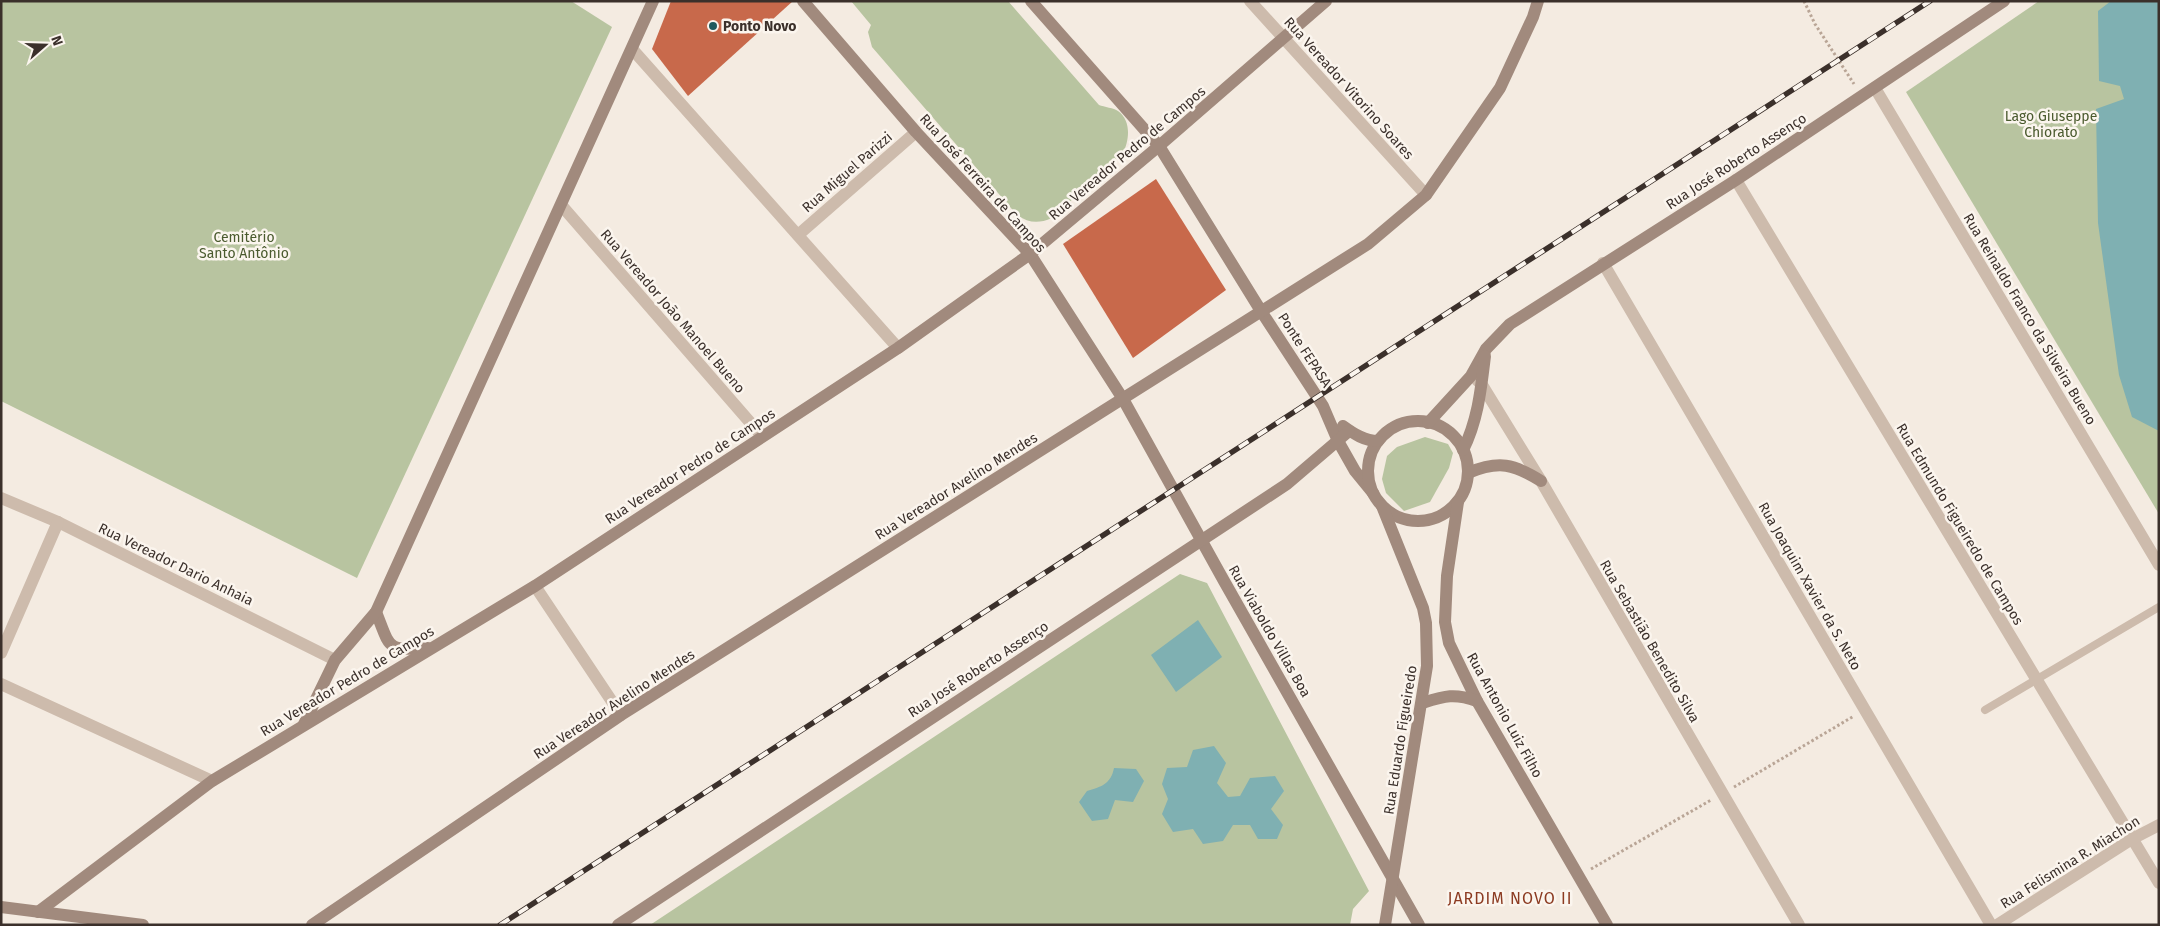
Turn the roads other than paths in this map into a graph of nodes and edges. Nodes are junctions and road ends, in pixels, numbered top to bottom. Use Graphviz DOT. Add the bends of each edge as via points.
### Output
graph roads {
  1 [pos="653,1"];
  2 [pos="802,1"];
  3 [pos="1031,1"];
  4 [pos="1250,1"];
  5 [pos="1326,1"];
  6 [pos="1538,1"];
  7 [pos="2004,1"];
  8 [pos="1283,39"];
  9 [pos="633,50"];
  10 [pos="1875,88"];
  11 [pos="916,132"];
  12 [pos="1159,146"];
  13 [pos="1736,180"];
  14 [pos="1426,195"];
  15 [pos="562,206"];
  16 [pos="798,236"];
  17 [pos="1030,254"];
  18 [pos="1603,263"];
  19 [pos="1261,311"];
  20 [pos="898,348"];
  21 [pos="1486,349"];
  22 [pos="1471,376"];
  23 [pos="1482,385"];
  24 [pos="1123,399"];
  25 [pos="1326,411"];
  26 [pos="1428,422"];
  27 [pos="1349,431"];
  28 [pos="762,436"];
  29 [pos="1338,440"];
  30 [pos="1378,442"];
  31 [pos="1463,450"];
  32 [pos="1468,473"];
  33 [pos="1541,481"];
  34 [pos="1373,493"];
  35 [pos="1,498"];
  36 [pos="1458,502"];
  37 [pos="1382,506"];
  38 [pos="58,522"];
  39 [pos="1201,540"];
  40 [pos="2159,565"];
  41 [pos="535,586"];
  42 [pos="2159,607"];
  43 [pos="376,612"];
  44 [pos="430,648"];
  45 [pos="1,653"];
  46 [pos="335,660"];
  47 [pos="2036,680"];
  48 [pos="1,684"];
  49 [pos="1478,701"];
  50 [pos="1422,703"];
  51 [pos="1985,710"];
  52 [pos="622,715"];
  53 [pos="303,724"];
  54 [pos="212,781"];
  55 [pos="2159,825"];
  56 [pos="2132,839"];
  57 [pos="1393,878"];
  58 [pos="2159,883"];
  59 [pos="1,907"];
  60 [pos="38,912"];
  61 [pos="118,923"];
  62 [pos="143,925"];
  63 [pos="312,925"];
  64 [pos="618,925"];
  65 [pos="1384,925"];
  66 [pos="1419,925"];
  67 [pos="1607,925"];
  68 [pos="1799,925"];
  69 [pos="1991,925"];
  70 [pos="1997,925"];
  1 -- 9 [label="main road"];
  2 -- 11 [label="main road, Rua José Ferreira de Campos"];
  3 -- 12 [label="main road, Ponte FEPASA"];
  4 -- 8 [label="street, Rua Vereador Vitorino Soares"];
  5 -- 8 [label="main road, Rua Vereador Pedro de Campos"];
  6 -- 14 [label="main road, Rua Vereador Avelino Mendes" via="1500,88"];
  7 -- 10 [label="main road, Rua José Roberto Assenço"];
  8 -- 12 [label="main road, Rua Vereador Pedro de Campos"];
  8 -- 14 [label="street, Rua Vereador Vitorino Soares"];
  9 -- 15 [label="main road"];
  9 -- 16 [label="street"];
  10 -- 13 [label="main road, Rua José Roberto Assenço"];
  10 -- 40 [label="street, Rua Reinaldo Franco da Silveira Bueno"];
  11 -- 16 [label="street, Rua Miguel Parizzi"];
  11 -- 17 [label="main road, Rua José Ferreira de Campos"];
  12 -- 17 [label="main road, Rua Vereador Pedro de Campos"];
  12 -- 19 [label="main road, Ponte FEPASA"];
  13 -- 18 [label="main road, Rua José Roberto Assenço"];
  13 -- 47 [label="street, Rua Edmundo Figueiredo de Campos"];
  14 -- 19 [label="main road, Rua Vereador Avelino Mendes" via="1368,244"];
  15 -- 28 [label="street, Rua Vereador João Manoel Bueno"];
  15 -- 43 [label="main road"];
  16 -- 20 [label="street"];
  17 -- 20 [label="main road, Rua Vereador Pedro de Campos"];
  17 -- 24 [label="main road, Rua José Ferreira de Campos"];
  18 -- 21 [label="main road, Rua José Roberto Assenço" via="1510,324"];
  18 -- 69 [label="street, Rua Joaquim Xavier da S. Neto"];
  19 -- 24 [label="main road, Rua Vereador Avelino Mendes"];
  19 -- 25 [label="main road, Ponte FEPASA"];
  20 -- 28 [label="main road, Rua Vereador Pedro de Campos"];
  21 -- 22 [label="main road, Rua José Roberto Assenço"];
  21 -- 23 [label="main road"];
  22 -- 23 [label="street, Rua Sebastião Benedito Silva"];
  22 -- 26 [label="main road, Rua José Roberto Assenço"];
  23 -- 31 [label="main road" via="1475,422"];
  23 -- 33 [label="street, Rua Sebastião Benedito Silva"];
  24 -- 39 [label="main road, Rua Viaboldo Villas Boa"];
  24 -- 52 [label="main road, Rua Vereador Avelino Mendes"];
  25 -- 27 [label="main road"];
  25 -- 29 [label="main road"];
  26 -- 30 [label="main road" via="1402,424"];
  26 -- 31 [label="main road" via="1454,437"];
  27 -- 29 [label="main road, Rua José Roberto Assenço"];
  27 -- 30 [label="main road"];
  28 -- 41 [label="main road, Rua Vereador Pedro de Campos"];
  29 -- 34 [label="main road" via="1355,472"];
  29 -- 39 [label="main road, Rua José Roberto Assenço" via="1286,484"];
  30 -- 34 [label="main road" via="1370,458 1369,476"];
  31 -- 32 [label="main road"];
  32 -- 33 [label="main road" via="1494,464 1512,465"];
  32 -- 36 [label="main road"];
  33 -- 68 [label="street, Rua Sebastião Benedito Silva"];
  34 -- 37 [label="main road"];
  35 -- 38 [label="street, Rua Vereador Dario Anhaia"];
  36 -- 37 [label="main road" via="1442,516 1421,522 1400,518"];
  36 -- 49 [label="main road, Rua Antonio Luiz Filho" via="1447,576 1445,622 1449,643"];
  37 -- 50 [label="main road, Rua Eduardo Figueiredo" via="1424,616 1427,666"];
  38 -- 45 [label="street"];
  38 -- 46 [label="street, Rua Vereador Dario Anhaia"];
  39 -- 57 [label="main road, Rua Viaboldo Villas Boa"];
  39 -- 64 [label="main road, Rua José Roberto Assenço"];
  41 -- 44 [label="main road, Rua Vereador Pedro de Campos"];
  41 -- 52 [label="street"];
  42 -- 47 [label="lane"];
  43 -- 44 [label="main road" via="388,643 398,650"];
  43 -- 46 [label="main road"];
  44 -- 53 [label="main road, Rua Vereador Pedro de Campos"];
  46 -- 53 [label="main road"];
  47 -- 51 [label="lane"];
  47 -- 56 [label="street, Rua Edmundo Figueiredo de Campos"];
  48 -- 54 [label="street"];
  49 -- 50 [label="main road" via="1460,695"];
  49 -- 67 [label="main road, Rua Antonio Luiz Filho"];
  50 -- 57 [label="main road, Rua Eduardo Figueiredo"];
  52 -- 63 [label="main road, Rua Vereador Avelino Mendes"];
  53 -- 54 [label="main road, Rua Vereador Pedro de Campos"];
  54 -- 60 [label="main road, Rua Vereador Pedro de Campos"];
  55 -- 56 [label="street, Rua Felismina R. Miachon"];
  56 -- 58 [label="street, Rua Edmundo Figueiredo de Campos"];
  56 -- 70 [label="street, Rua Felismina R. Miachon"];
  57 -- 65 [label="main road, Rua Eduardo Figueiredo"];
  57 -- 66 [label="main road, Rua Viaboldo Villas Boa"];
  59 -- 60 [label="main road"];
  60 -- 61 [label="main road"];
  61 -- 62 [label="main road"];
}
